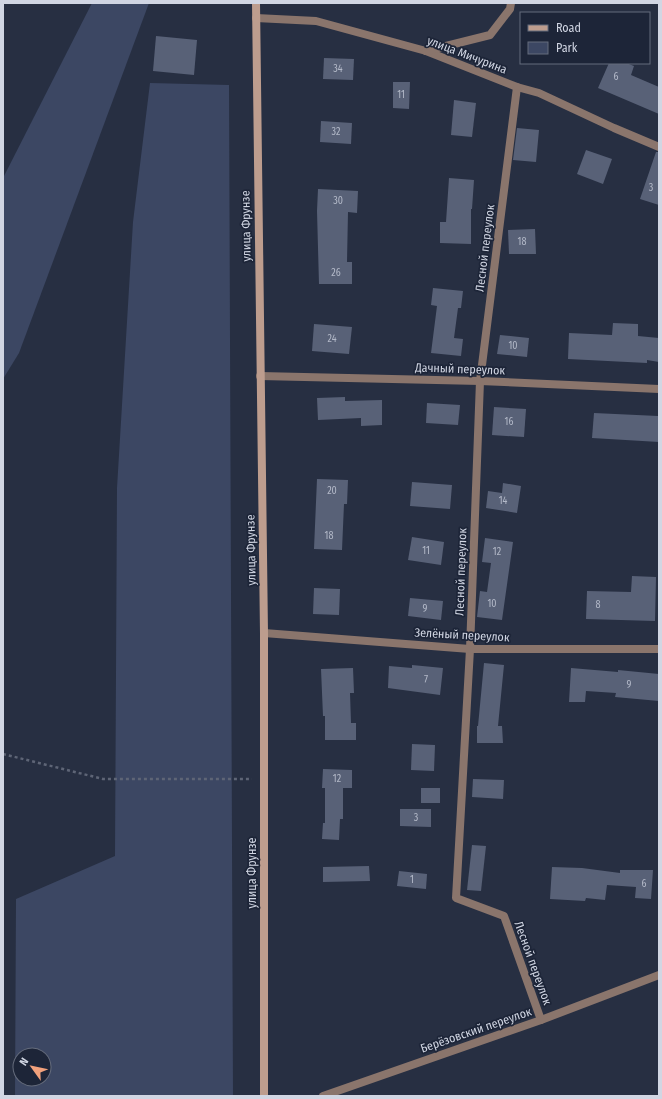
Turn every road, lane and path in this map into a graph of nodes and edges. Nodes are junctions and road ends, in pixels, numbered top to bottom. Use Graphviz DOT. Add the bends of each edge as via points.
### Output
graph roads {
  1 [pos="256,3"];
  2 [pos="511,3"];
  3 [pos="256,18"];
  4 [pos="426,51"];
  5 [pos="517,87"];
  6 [pos="659,147"];
  7 [pos="260,376"];
  8 [pos="480,381"];
  9 [pos="659,389"];
  10 [pos="264,633"];
  11 [pos="470,649"];
  12 [pos="659,649"];
  13 [pos="3,754"];
  14 [pos="264,778"];
  15 [pos="659,975"];
  16 [pos="541,1020"];
  17 [pos="264,1096"];
  18 [pos="323,1096"];
  1 -- 3 [label="street, улица Фрунзе"];
  2 -- 4 [label="street" via="510,10 490,34"];
  3 -- 4 [label="street, улица Мичурина" via="316,22"];
  3 -- 7 [label="street, улица Фрунзе"];
  4 -- 5 [label="street, улица Мичурина"];
  5 -- 6 [label="street, улица Мичурина" via="539,93"];
  5 -- 8 [label="street, Лесной переулок"];
  7 -- 8 [label="street, Дачный переулок"];
  7 -- 10 [label="street, улица Фрунзе"];
  8 -- 9 [label="street, Дачный переулок"];
  8 -- 11 [label="street, Лесной переулок"];
  10 -- 11 [label="street, Зелёный переулок"];
  10 -- 14 [label="street, улица Фрунзе"];
  11 -- 12 [label="street, Зелёный переулок"];
  11 -- 16 [label="street, Лесной переулок" via="456,898 504,916"];
  13 -- 14 [label="path" via="103,779"];
  14 -- 17 [label="street, улица Фрунзе"];
  15 -- 16 [label="street, Берёзовский переулок"];
  16 -- 18 [label="street, Берёзовский переулок"];
}
